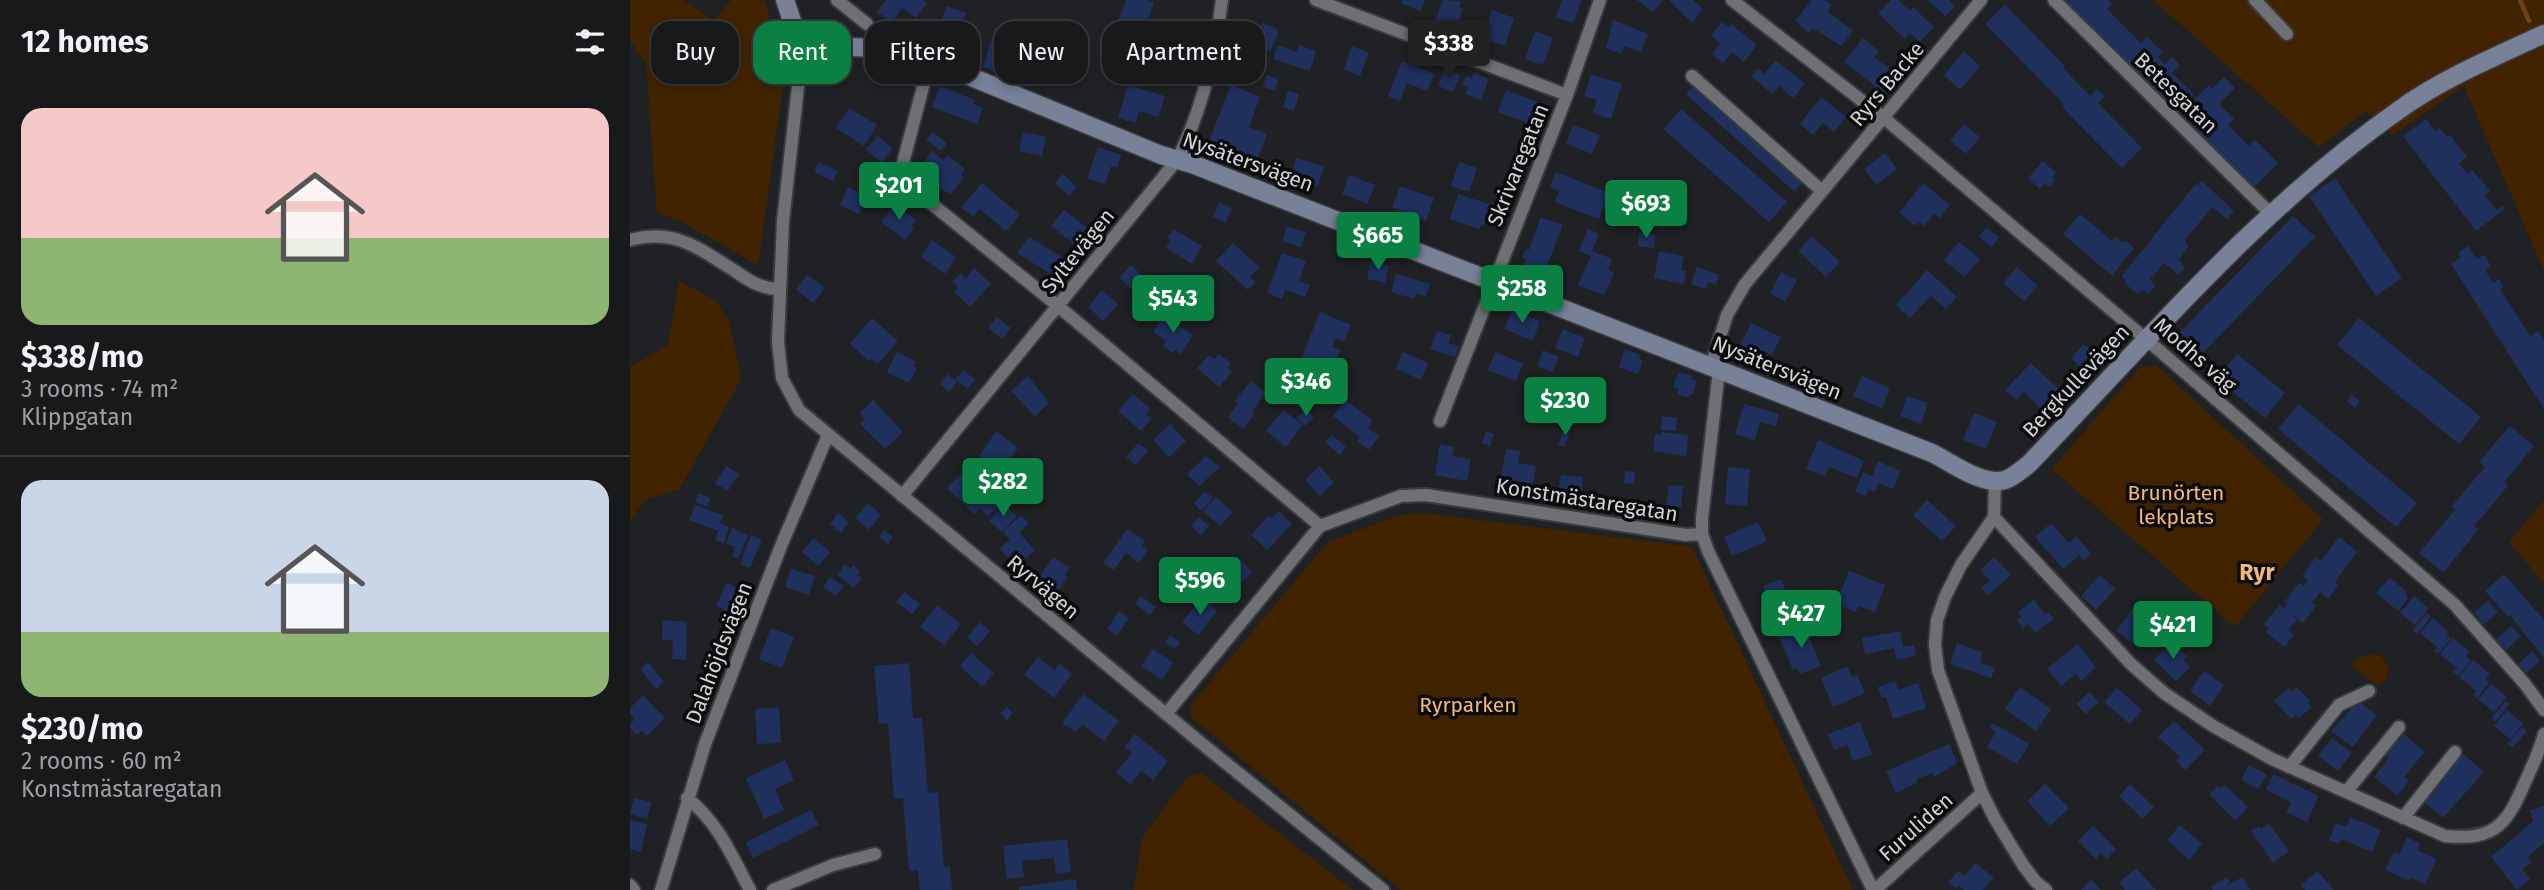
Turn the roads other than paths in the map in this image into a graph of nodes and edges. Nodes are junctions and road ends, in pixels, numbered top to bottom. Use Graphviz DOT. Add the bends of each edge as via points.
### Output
graph roads {
  1 [pos="785,0"];
  2 [pos="837,0"];
  3 [pos="1222,0"];
  4 [pos="1316,0"];
  5 [pos="1600,0"];
  6 [pos="1732,0"];
  7 [pos="1981,0"];
  8 [pos="2054,0"];
  9 [pos="2255,0"];
  10 [pos="792,21"];
  11 [pos="865,22"];
  12 [pos="2287,34"];
  13 [pos="2544,34"];
  14 [pos="1692,76"];
  15 [pos="980,80"];
  16 [pos="798,84"];
  17 [pos="924,84"];
  18 [pos="1567,95"];
  19 [pos="1884,118"];
  20 [pos="1177,160"];
  21 [pos="1822,191"];
  22 [pos="2270,213"];
  23 [pos="630,240"];
  24 [pos="1494,281"];
  25 [pos="779,289"];
  26 [pos="1058,306"];
  27 [pos="2147,340"];
  28 [pos="1715,368"];
  29 [pos="1440,421"];
  30 [pos="828,435"];
  31 [pos="1995,481"];
  32 [pos="902,496"];
  33 [pos="1994,517"];
  34 [pos="1320,526"];
  35 [pos="1702,534"];
  36 [pos="2369,691"];
  37 [pos="2544,710"];
  38 [pos="1166,714"];
  39 [pos="2399,727"];
  40 [pos="2544,734"];
  41 [pos="2455,752"];
  42 [pos="2289,767"];
  43 [pos="2346,792"];
  44 [pos="1982,793"];
  45 [pos="687,799"];
  46 [pos="2403,818"];
  47 [pos="875,854"];
  48 [pos="630,885"];
  49 [pos="634,890"];
  50 [pos="661,890"];
  51 [pos="750,890"];
  52 [pos="773,890"];
  53 [pos="1383,890"];
  54 [pos="1874,890"];
  55 [pos="2046,890"];
  1 -- 10 [label="street"];
  2 -- 11 [label="street"];
  3 -- 20 [label="street, Syltevägen" via="1212,61"];
  4 -- 18 [label="street"];
  5 -- 18 [label="street, Skrivaregatan"];
  6 -- 19 [label="street, Modhs väg"];
  7 -- 19 [label="street, Ryrs Backe"];
  8 -- 22 [label="street, Betesgatan"];
  9 -- 12 [label="street"];
  13 -- 22 [label="street, Bergkullevägen" via="2399,109"];
  14 -- 21 [label="street"];
  15 -- 20 [label="street, Nysätersvägen"];
  16 -- 25 [label="street, Ryrvägen"];
  17 -- 26 [label="street" via="903,163 904,177"];
  18 -- 24 [label="street, Skrivaregatan"];
  19 -- 21 [label="street, Ryrs Backe"];
  19 -- 27 [label="street, Modhs väg"];
  20 -- 24 [label="street, Nysätersvägen"];
  20 -- 26 [label="street, Syltevägen"];
  21 -- 28 [label="street, Ryrs Backe" via="1745,284 1727,315"];
  22 -- 27 [label="street, Bergkullevägen"];
  23 -- 25 [label="street" via="660,235 677,238 762,287"];
  24 -- 28 [label="street, Nysätersvägen"];
  24 -- 29 [label="street, Skrivaregatan"];
  25 -- 30 [label="street, Ryrvägen" via="782,378 799,410"];
  26 -- 32 [label="street, Syltevägen"];
  26 -- 34 [label="street"];
  27 -- 31 [label="street, Bergkullevägen" via="2029,464 2015,475"];
  27 -- 37 [label="street, Modhs väg" via="2455,605"];
  28 -- 31 [label="street, Nysätersvägen"];
  28 -- 35 [label="street, Ryrs Backe"];
  30 -- 32 [label="street, Ryrvägen"];
  30 -- 45 [label="street, Dalahöjdsvägen" via="781,546"];
  31 -- 33 [label="street"];
  32 -- 38 [label="street, Ryrvägen"];
  33 -- 42 [label="street" via="2131,664 2164,693"];
  33 -- 44 [label="street" via="1945,597 1935,645 1946,696"];
  34 -- 35 [label="street, Konstmästaregatan" via="1401,496 1426,495"];
  34 -- 38 [label="street"];
  35 -- 54 [label="street, Konstmästaregatan"];
  36 -- 42 [label="street" via="2339,705"];
  38 -- 53 [label="street, Ryrvägen"];
  39 -- 43 [label="street"];
  40 -- 46 [label="street" via="2518,798 2504,822 2486,834 2445,836"];
  41 -- 46 [label="street"];
  42 -- 43 [label="street"];
  43 -- 46 [label="street"];
  44 -- 54 [label="street, Furuliden"];
  44 -- 55 [label="street" via="2012,850"];
  45 -- 50 [label="street, Dalahöjdsvägen"];
  45 -- 51 [label="street" via="718,829"];
  47 -- 52 [label="street" via="832,865"];
  48 -- 49 [label="street"];
}
